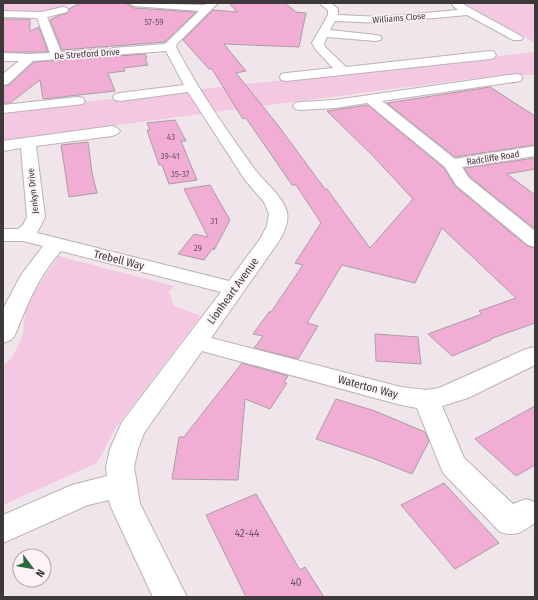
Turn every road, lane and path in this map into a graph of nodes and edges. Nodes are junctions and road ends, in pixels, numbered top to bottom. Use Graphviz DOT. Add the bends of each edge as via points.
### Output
graph roads {
  1 [pos="134,3"];
  2 [pos="324,3"];
  3 [pos="210,5"];
  4 [pos="457,5"];
  5 [pos="63,10"];
  6 [pos="467,12"];
  7 [pos="3,14"];
  8 [pos="41,15"];
  9 [pos="332,18"];
  10 [pos="324,34"];
  11 [pos="376,38"];
  12 [pos="517,38"];
  13 [pos="170,47"];
  14 [pos="490,55"];
  15 [pos="57,56"];
  16 [pos="3,57"];
  17 [pos="30,58"];
  18 [pos="343,71"];
  19 [pos="286,77"];
  20 [pos="516,78"];
  21 [pos="3,82"];
  22 [pos="192,88"];
  23 [pos="120,97"];
  24 [pos="372,99"];
  25 [pos="78,101"];
  26 [pos="300,106"];
  27 [pos="5,109"];
  28 [pos="112,131"];
  29 [pos="28,143"];
  30 [pos="3,146"];
  31 [pos="535,151"];
  32 [pos="452,164"];
  33 [pos="3,235"];
  34 [pos="23,235"];
  35 [pos="535,241"];
  36 [pos="56,244"];
  37 [pos="235,289"];
  38 [pos="3,335"];
  39 [pos="197,342"];
  40 [pos="535,355"];
  41 [pos="427,400"];
  42 [pos="122,485"];
  43 [pos="526,512"];
  44 [pos="3,529"];
  45 [pos="170,597"];
  1 -- 3 [label="street"];
  2 -- 9 [label="street" via="333,10"];
  3 -- 13 [label="street" via="171,43"];
  4 -- 6 [label="street"];
  5 -- 8 [label="street"];
  6 -- 9 [label="street, Williams Close" via="381,20"];
  6 -- 12 [label="street"];
  7 -- 8 [label="street"];
  8 -- 15 [label="street"];
  9 -- 10 [label="street"];
  10 -- 11 [label="street"];
  10 -- 18 [label="street" via="318,44 320,48"];
  13 -- 15 [label="street, De Stretford Drive"];
  13 -- 22 [label="street, Lionheart Avenue"];
  14 -- 18 [label="street"];
  15 -- 17 [label="street, De Stretford Drive"];
  16 -- 17 [label="street, De Stretford Drive"];
  17 -- 21 [label="street"];
  18 -- 19 [label="street"];
  20 -- 24 [label="street"];
  22 -- 23 [label="street"];
  22 -- 37 [label="street, Lionheart Avenue" via="253,179 273,203 278,214 275,230 269,241"];
  24 -- 26 [label="street"];
  24 -- 32 [label="street"];
  25 -- 27 [label="street"];
  28 -- 29 [label="street"];
  29 -- 30 [label="street"];
  29 -- 34 [label="street, Jenkyn Drive" via="36,217 31,228"];
  31 -- 32 [label="street, Radcliffe Road"];
  32 -- 35 [label="street" via="462,181"];
  33 -- 34 [label="street, Trebell Way"];
  34 -- 36 [label="street, Trebell Way"];
  36 -- 37 [label="street, Trebell Way"];
  36 -- 38 [label="street" via="44,255 21,291"];
  37 -- 39 [label="street, Lionheart Avenue"];
  39 -- 41 [label="street, Waterton Way" via="400,396"];
  39 -- 42 [label="street, Lionheart Avenue" via="132,429 120,467"];
  40 -- 41 [label="street, Waterton Way" via="459,391"];
  41 -- 43 [label="street" via="453,465 511,522"];
  42 -- 44 [label="street" via="83,494"];
  42 -- 45 [label="street, Lionheart Avenue" via="125,505"];
}
